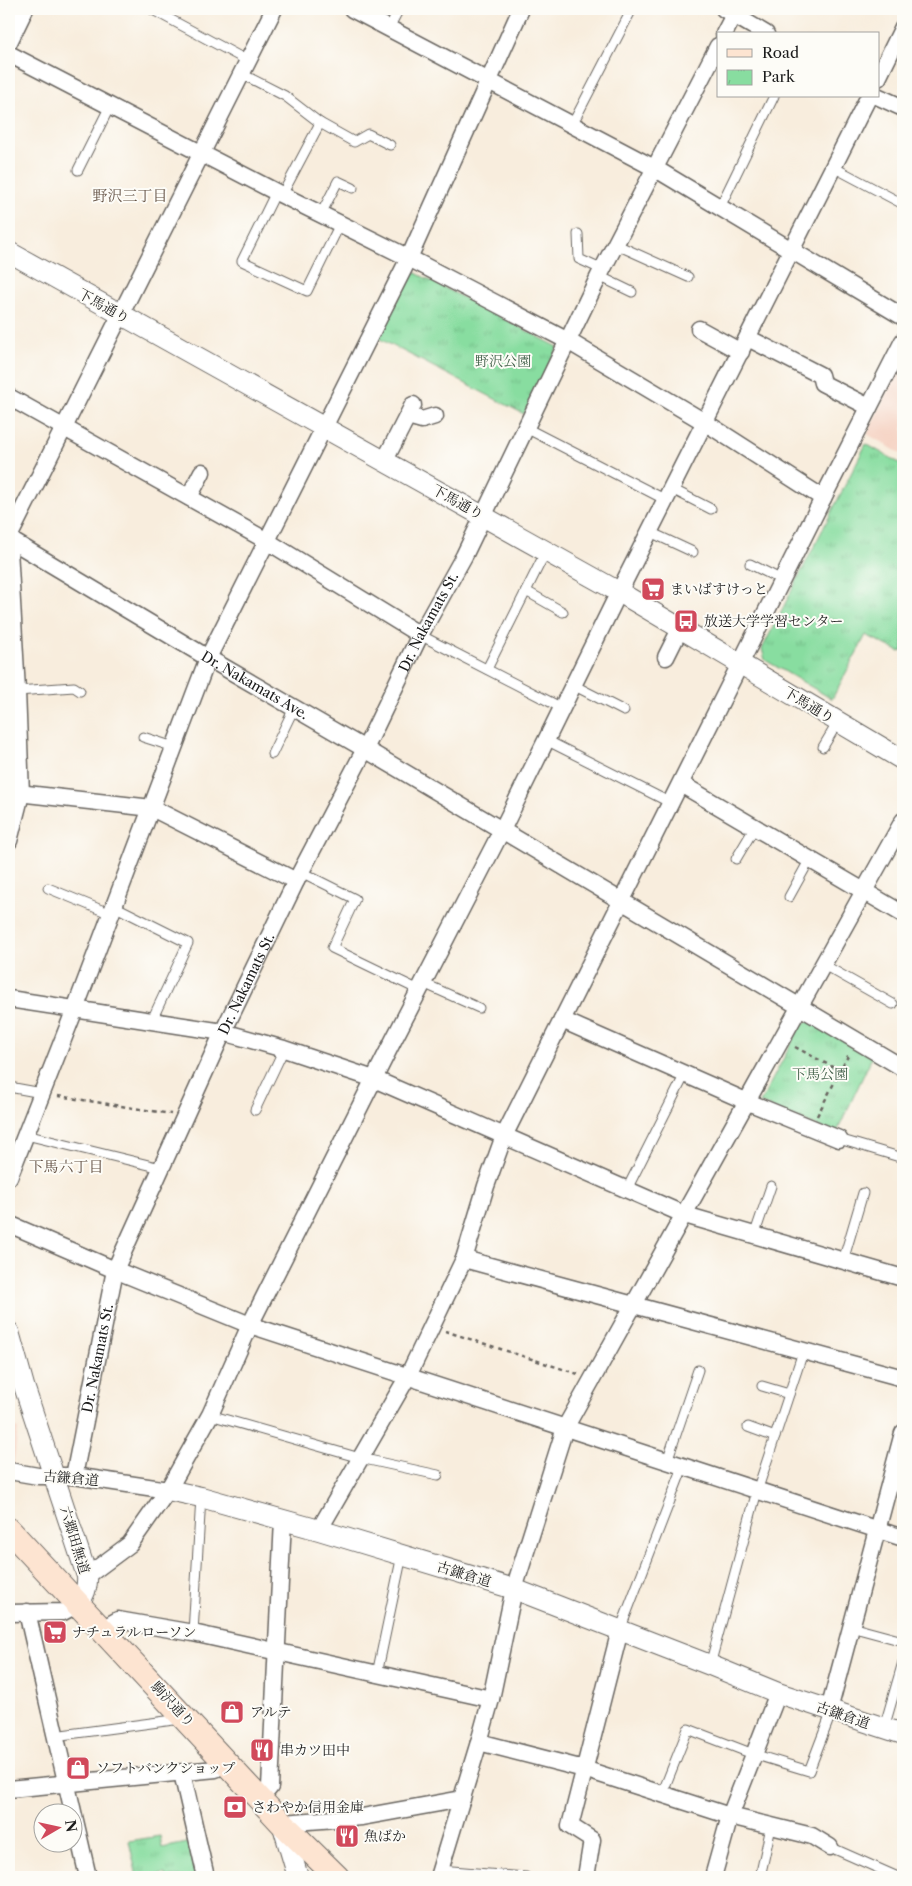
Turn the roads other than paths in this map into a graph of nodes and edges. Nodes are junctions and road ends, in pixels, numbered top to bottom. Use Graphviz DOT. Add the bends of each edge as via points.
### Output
graph roads {
  1 [pos="150,9"];
  2 [pos="274,9"];
  3 [pos="352,9"];
  4 [pos="399,9"];
  5 [pos="521,9"];
  6 [pos="632,9"];
  7 [pos="21,10"];
  8 [pos="732,11"];
  9 [pos="903,27"];
  10 [pos="389,28"];
  11 [pos="725,32"];
  12 [pos="763,32"];
  13 [pos="9,42"];
  14 [pos="717,48"];
  15 [pos="9,54"];
  16 [pos="245,68"];
  17 [pos="880,74"];
  18 [pos="488,81"];
  19 [pos="880,97"];
  20 [pos="773,98"];
  21 [pos="868,98"];
  22 [pos="110,106"];
  23 [pos="903,108"];
  24 [pos="320,123"];
  25 [pos="572,125"];
  26 [pos="390,145"];
  27 [pos="203,153"];
  28 [pos="833,167"];
  29 [pos="656,169"];
  30 [pos="78,170"];
  31 [pos="353,188"];
  32 [pos="279,193"];
  33 [pos="903,204"];
  34 [pos="720,207"];
  35 [pos="321,214"];
  36 [pos="340,224"];
  37 [pos="578,234"];
  38 [pos="617,246"];
  39 [pos="792,251"];
  40 [pos="9,252"];
  41 [pos="409,258"];
  42 [pos="601,273"];
  43 [pos="688,276"];
  44 [pos="632,292"];
  45 [pos="120,315"];
  46 [pos="903,317"];
  47 [pos="700,329"];
  48 [pos="903,341"];
  49 [pos="568,342"];
  50 [pos="745,345"];
  51 [pos="9,397"];
  52 [pos="869,406"];
  53 [pos="435,416"];
  54 [pos="706,423"];
  55 [pos="64,427"];
  56 [pos="324,428"];
  57 [pos="526,428"];
  58 [pos="384,462"];
  59 [pos="202,472"];
  60 [pos="669,494"];
  61 [pos="189,497"];
  62 [pos="823,498"];
  63 [pos="711,508"];
  64 [pos="483,516"];
  65 [pos="650,532"];
  66 [pos="9,538"];
  67 [pos="267,541"];
  68 [pos="9,549"];
  69 [pos="546,551"];
  70 [pos="693,552"];
  71 [pos="750,564"];
  72 [pos="782,580"];
  73 [pos="526,591"];
  74 [pos="619,592"];
  75 [pos="563,612"];
  76 [pos="680,629"];
  77 [pos="420,635"];
  78 [pos="666,657"];
  79 [pos="208,658"];
  80 [pos="740,664"];
  81 [pos="487,669"];
  82 [pos="573,685"];
  83 [pos="17,691"];
  84 [pos="80,691"];
  85 [pos="294,708"];
  86 [pos="562,708"];
  87 [pos="624,711"];
  88 [pos="838,722"];
  89 [pos="143,737"];
  90 [pos="546,740"];
  91 [pos="174,747"];
  92 [pos="823,748"];
  93 [pos="365,749"];
  94 [pos="272,754"];
  95 [pos="903,760"];
  96 [pos="681,784"];
  97 [pos="15,793"];
  98 [pos="671,803"];
  99 [pos="152,808"];
  100 [pos="903,821"];
  101 [pos="755,827"];
  102 [pos="502,830"];
  103 [pos="9,842"];
  104 [pos="736,859"];
  105 [pos="810,860"];
  106 [pos="298,877"];
  107 [pos="48,888"];
  108 [pos="865,892"];
  109 [pos="789,897"];
  110 [pos="622,901"];
  111 [pos="113,910"];
  112 [pos="903,914"];
  113 [pos="824,965"];
  114 [pos="421,987"];
  115 [pos="9,999"];
  116 [pos="893,1004"];
  117 [pos="800,1007"];
  118 [pos="479,1008"];
  119 [pos="75,1009"];
  120 [pos="562,1020"];
  121 [pos="151,1022"];
  122 [pos="223,1032"];
  123 [pos="284,1049"];
  124 [pos="903,1068"];
  125 [pos="685,1074"];
  126 [pos="374,1079"];
  127 [pos="9,1087"];
  128 [pos="42,1093"];
  129 [pos="748,1102"];
  130 [pos="255,1110"];
  131 [pos="26,1135"];
  132 [pos="504,1136"];
  133 [pos="839,1140"];
  134 [pos="903,1158"];
  135 [pos="161,1168"];
  136 [pos="9,1177"];
  137 [pos="771,1186"];
  138 [pos="627,1190"];
  139 [pos="863,1193"];
  140 [pos="685,1215"];
  141 [pos="9,1224"];
  142 [pos="754,1236"];
  143 [pos="464,1259"];
  144 [pos="843,1261"];
  145 [pos="115,1270"];
  146 [pos="903,1278"];
  147 [pos="634,1305"];
  148 [pos="250,1325"];
  149 [pos="9,1332"];
  150 [pos="803,1352"];
  151 [pos="698,1370"];
  152 [pos="408,1376"];
  153 [pos="903,1378"];
  154 [pos="16,1386"];
  155 [pos="762,1386"];
  156 [pos="789,1394"];
  157 [pos="210,1415"];
  158 [pos="748,1427"];
  159 [pos="565,1428"];
  160 [pos="903,1435"];
  161 [pos="775,1437"];
  162 [pos="360,1458"];
  163 [pos="667,1461"];
  164 [pos="683,1467"];
  165 [pos="9,1471"];
  166 [pos="64,1476"];
  167 [pos="438,1476"];
  168 [pos="168,1490"];
  169 [pos="757,1491"];
  170 [pos="201,1497"];
  171 [pos="283,1520"];
  172 [pos="877,1529"];
  173 [pos="9,1530"];
  174 [pos="318,1530"];
  175 [pos="903,1538"];
  176 [pos="402,1555"];
  177 [pos="87,1576"];
  178 [pos="514,1589"];
  179 [pos="78,1604"];
  180 [pos="9,1612"];
  181 [pos="27,1612"];
  182 [pos="851,1627"];
  183 [pos="102,1629"];
  184 [pos="620,1630"];
  185 [pos="194,1633"];
  186 [pos="903,1641"];
  187 [pos="277,1651"];
  188 [pos="903,1662"];
  189 [pos="710,1665"];
  190 [pos="376,1674"];
  191 [pos="778,1693"];
  192 [pos="490,1699"];
  193 [pos="830,1710"];
  194 [pos="186,1718"];
  195 [pos="894,1731"];
  196 [pos="54,1736"];
  197 [pos="479,1742"];
  198 [pos="753,1754"];
  199 [pos="224,1760"];
  200 [pos="584,1769"];
  201 [pos="182,1774"];
  202 [pos="65,1783"];
  203 [pos="9,1789"];
  204 [pos="662,1794"];
  205 [pos="261,1798"];
  206 [pos="462,1799"];
  207 [pos="730,1816"];
  208 [pos="282,1823"];
  209 [pos="771,1827"];
  210 [pos="830,1846"];
  211 [pos="439,1873"];
  212 [pos="88,1877"];
  213 [pos="206,1877"];
  214 [pos="298,1877"];
  215 [pos="337,1877"];
  216 [pos="526,1877"];
  217 [pos="586,1877"];
  218 [pos="713,1877"];
  219 [pos="760,1877"];
  220 [pos="898,1877"];
  1 -- 16 [label="lane"];
  2 -- 16 [label="street"];
  3 -- 10 [label="street"];
  4 -- 10 [label="lane"];
  5 -- 18 [label="street"];
  6 -- 25 [label="lane"];
  7 -- 13 [label="street"];
  8 -- 11 [label="street"];
  8 -- 12 [label="street"];
  9 -- 17 [label="street"];
  10 -- 18 [label="street"];
  14 -- 29 [label="street, Dr. Nakamats St."];
  15 -- 22 [label="street"];
  16 -- 24 [label="lane"];
  16 -- 27 [label="street"];
  18 -- 25 [label="street"];
  18 -- 41 [label="street"];
  19 -- 23 [label="street"];
  20 -- 34 [label="lane"];
  21 -- 28 [label="street"];
  22 -- 27 [label="street"];
  22 -- 30 [label="lane"];
  24 -- 26 [label="lane" via="354,142 368,134"];
  24 -- 32 [label="lane"];
  25 -- 29 [label="street"];
  27 -- 32 [label="street"];
  27 -- 45 [label="street"];
  28 -- 33 [label="lane"];
  28 -- 39 [label="street"];
  29 -- 34 [label="street"];
  29 -- 38 [label="street, Dr. Nakamats St."];
  31 -- 35 [label="lane" via="338,181"];
  32 -- 35 [label="street"];
  32 -- 36 [label="lane" via="242,261 307,292"];
  34 -- 39 [label="street"];
  35 -- 36 [label="street"];
  36 -- 41 [label="street"];
  37 -- 42 [label="lane" via="579,259"];
  38 -- 42 [label="street, Dr. Nakamats St."];
  38 -- 43 [label="lane"];
  39 -- 46 [label="street"];
  39 -- 50 [label="street"];
  40 -- 45 [label="street, 下馬通り"];
  41 -- 49 [label="street"];
  41 -- 56 [label="street"];
  42 -- 44 [label="lane"];
  42 -- 49 [label="street, Dr. Nakamats St."];
  45 -- 55 [label="street"];
  45 -- 56 [label="street, 下馬通り"];
  47 -- 50 [label="street"];
  48 -- 52 [label="street"];
  49 -- 54 [label="street"];
  49 -- 57 [label="street, Dr. Nakamats St."];
  50 -- 52 [label="street" via="820,375 822,383"];
  50 -- 54 [label="street"];
  51 -- 55 [label="street"];
  52 -- 62 [label="street"];
  53 -- 58 [label="street" via="422,420 410,410"];
  54 -- 60 [label="street"];
  54 -- 62 [label="street"];
  55 -- 61 [label="street"];
  55 -- 66 [label="street"];
  56 -- 58 [label="street, 下馬通り"];
  56 -- 67 [label="street"];
  57 -- 60 [label="lane"];
  57 -- 64 [label="street, Dr. Nakamats St."];
  58 -- 64 [label="street, 下馬通り"];
  59 -- 61 [label="street"];
  60 -- 63 [label="lane"];
  60 -- 65 [label="street"];
  61 -- 67 [label="street"];
  62 -- 72 [label="street"];
  64 -- 69 [label="street, 下馬通り"];
  64 -- 77 [label="street, Dr. Nakamats St."];
  65 -- 70 [label="lane"];
  65 -- 74 [label="street"];
  66 -- 79 [label="street, Dr. Nakamats Ave."];
  67 -- 77 [label="street"];
  67 -- 79 [label="street"];
  68 -- 83 [label="street"];
  69 -- 73 [label="lane"];
  69 -- 74 [label="street, 下馬通り"];
  71 -- 72 [label="lane"];
  72 -- 80 [label="street"];
  73 -- 75 [label="lane"];
  73 -- 81 [label="lane"];
  74 -- 76 [label="street, 下馬通り"];
  74 -- 82 [label="street"];
  76 -- 78 [label="street"];
  76 -- 80 [label="street, 下馬通り"];
  77 -- 81 [label="lane"];
  77 -- 93 [label="street, Dr. Nakamats St."];
  79 -- 85 [label="street, Dr. Nakamats Ave."];
  79 -- 91 [label="street"];
  80 -- 88 [label="street, 下馬通り"];
  80 -- 96 [label="street"];
  81 -- 86 [label="lane"];
  82 -- 86 [label="street"];
  82 -- 87 [label="lane"];
  83 -- 84 [label="lane" via="74,687"];
  83 -- 97 [label="street"];
  85 -- 93 [label="street, Dr. Nakamats Ave."];
  85 -- 94 [label="lane"];
  86 -- 90 [label="street"];
  88 -- 92 [label="lane"];
  88 -- 95 [label="street, 下馬通り"];
  89 -- 91 [label="lane"];
  90 -- 98 [label="lane"];
  90 -- 102 [label="street"];
  91 -- 99 [label="street"];
  93 -- 102 [label="street, Dr. Nakamats Ave."];
  93 -- 106 [label="street, Dr. Nakamats St."];
  96 -- 98 [label="street"];
  96 -- 101 [label="street"];
  97 -- 99 [label="street"];
  97 -- 103 [label="street"];
  98 -- 110 [label="street"];
  99 -- 106 [label="street"];
  99 -- 111 [label="street"];
  100 -- 108 [label="street"];
  101 -- 104 [label="lane"];
  101 -- 105 [label="street"];
  102 -- 110 [label="street, Dr. Nakamats Ave."];
  102 -- 114 [label="street"];
  105 -- 108 [label="street"];
  105 -- 109 [label="lane"];
  106 -- 114 [label="lane" via="355,899 332,948"];
  106 -- 122 [label="street, Dr. Nakamats St."];
  107 -- 111 [label="lane"];
  108 -- 112 [label="street"];
  108 -- 113 [label="street"];
  110 -- 117 [label="street, Dr. Nakamats Ave."];
  110 -- 120 [label="street"];
  111 -- 119 [label="street"];
  111 -- 121 [label="lane" via="188,943"];
  113 -- 116 [label="lane"];
  113 -- 117 [label="street"];
  114 -- 118 [label="lane"];
  114 -- 126 [label="street"];
  115 -- 119 [label="street"];
  117 -- 124 [label="street, Dr. Nakamats Ave."];
  117 -- 129 [label="street"];
  119 -- 121 [label="street"];
  119 -- 128 [label="street"];
  120 -- 125 [label="street"];
  120 -- 132 [label="street"];
  121 -- 122 [label="street"];
  122 -- 123 [label="street"];
  122 -- 135 [label="street, Dr. Nakamats St."];
  123 -- 126 [label="street"];
  123 -- 130 [label="lane"];
  125 -- 129 [label="street"];
  125 -- 138 [label="lane"];
  126 -- 132 [label="street"];
  126 -- 148 [label="street"];
  127 -- 128 [label="lane"];
  128 -- 131 [label="street"];
  129 -- 133 [label="street"];
  129 -- 140 [label="street"];
  131 -- 135 [label="lane"];
  131 -- 136 [label="street"];
  132 -- 138 [label="street"];
  132 -- 143 [label="street"];
  133 -- 134 [label="lane"];
  135 -- 145 [label="street, Dr. Nakamats St."];
  137 -- 142 [label="lane"];
  138 -- 140 [label="street"];
  139 -- 144 [label="lane"];
  140 -- 142 [label="street"];
  140 -- 147 [label="street"];
  141 -- 145 [label="street"];
  142 -- 144 [label="street"];
  143 -- 147 [label="street"];
  143 -- 152 [label="street"];
  144 -- 146 [label="street"];
  145 -- 148 [label="street"];
  145 -- 166 [label="street, Dr. Nakamats St."];
  147 -- 150 [label="street"];
  147 -- 159 [label="street"];
  148 -- 152 [label="street"];
  148 -- 157 [label="street"];
  149 -- 154 [label="street, 六郷田無道"];
  150 -- 153 [label="street"];
  150 -- 156 [label="lane"];
  151 -- 163 [label="lane"];
  152 -- 159 [label="street"];
  152 -- 162 [label="street"];
  154 -- 166 [label="street, 六郷田無道"];
  155 -- 156 [label="lane"];
  156 -- 161 [label="lane"];
  157 -- 162 [label="lane"];
  157 -- 168 [label="street"];
  158 -- 161 [label="lane"];
  159 -- 163 [label="street"];
  159 -- 178 [label="street"];
  160 -- 172 [label="street"];
  161 -- 169 [label="lane"];
  162 -- 167 [label="lane"];
  162 -- 174 [label="street"];
  163 -- 164 [label="street"];
  164 -- 169 [label="street"];
  164 -- 184 [label="lane"];
  165 -- 166 [label="street, 古鎌倉道"];
  166 -- 168 [label="street, 古鎌倉道"];
  166 -- 177 [label="street, 六郷田無道"];
  168 -- 170 [label="street, 古鎌倉道"];
  168 -- 177 [label="street" via="130,1544"];
  169 -- 172 [label="street"];
  169 -- 189 [label="lane"];
  170 -- 171 [label="street, 古鎌倉道"];
  170 -- 185 [label="lane"];
  171 -- 174 [label="street, 古鎌倉道"];
  171 -- 187 [label="street"];
  172 -- 175 [label="street"];
  172 -- 182 [label="street"];
  173 -- 179 [label="main road, 駒沢通り"];
  174 -- 176 [label="street, 古鎌倉道"];
  176 -- 178 [label="street, 古鎌倉道"];
  176 -- 190 [label="lane"];
  177 -- 179 [label="street, 六郷田無道" via="88,1585"];
  178 -- 184 [label="street, 古鎌倉道"];
  178 -- 192 [label="street"];
  179 -- 181 [label="street" via="63,1612"];
  179 -- 183 [label="main road, 駒沢通り"];
  180 -- 181 [label="street"];
  181 -- 196 [label="street"];
  182 -- 186 [label="lane"];
  182 -- 193 [label="street"];
  183 -- 185 [label="street" via="118,1620"];
  183 -- 194 [label="main road, 駒沢通り"];
  184 -- 189 [label="street, 古鎌倉道"];
  184 -- 200 [label="street"];
  185 -- 187 [label="street"];
  187 -- 190 [label="street"];
  187 -- 205 [label="street" via="270,1788"];
  188 -- 195 [label="lane"];
  189 -- 191 [label="street, 古鎌倉道"];
  190 -- 192 [label="street"];
  191 -- 193 [label="street, 古鎌倉道"];
  191 -- 198 [label="street"];
  192 -- 197 [label="street"];
  193 -- 195 [label="street, 古鎌倉道"];
  193 -- 198 [label="lane" via="810,1771"];
  194 -- 196 [label="lane"];
  194 -- 199 [label="main road, 駒沢通り"];
  196 -- 202 [label="street"];
  197 -- 200 [label="street"];
  197 -- 206 [label="street"];
  198 -- 204 [label="lane" via="688,1729"];
  198 -- 207 [label="street"];
  199 -- 201 [label="street" via="216,1769"];
  199 -- 205 [label="main road, 駒沢通り"];
  200 -- 204 [label="street"];
  200 -- 217 [label="street" via="570,1826 592,1840"];
  201 -- 202 [label="street"];
  201 -- 213 [label="street"];
  202 -- 203 [label="street"];
  202 -- 212 [label="street"];
  204 -- 207 [label="street"];
  205 -- 208 [label="main road, 駒沢通り"];
  206 -- 208 [label="street" via="362,1817"];
  206 -- 211 [label="street"];
  207 -- 209 [label="street"];
  207 -- 218 [label="street"];
  208 -- 214 [label="street"];
  208 -- 215 [label="main road, 駒沢通り"];
  209 -- 210 [label="street" via="812,1836"];
  209 -- 219 [label="lane"];
  210 -- 220 [label="lane"];
  211 -- 216 [label="lane"];
}
